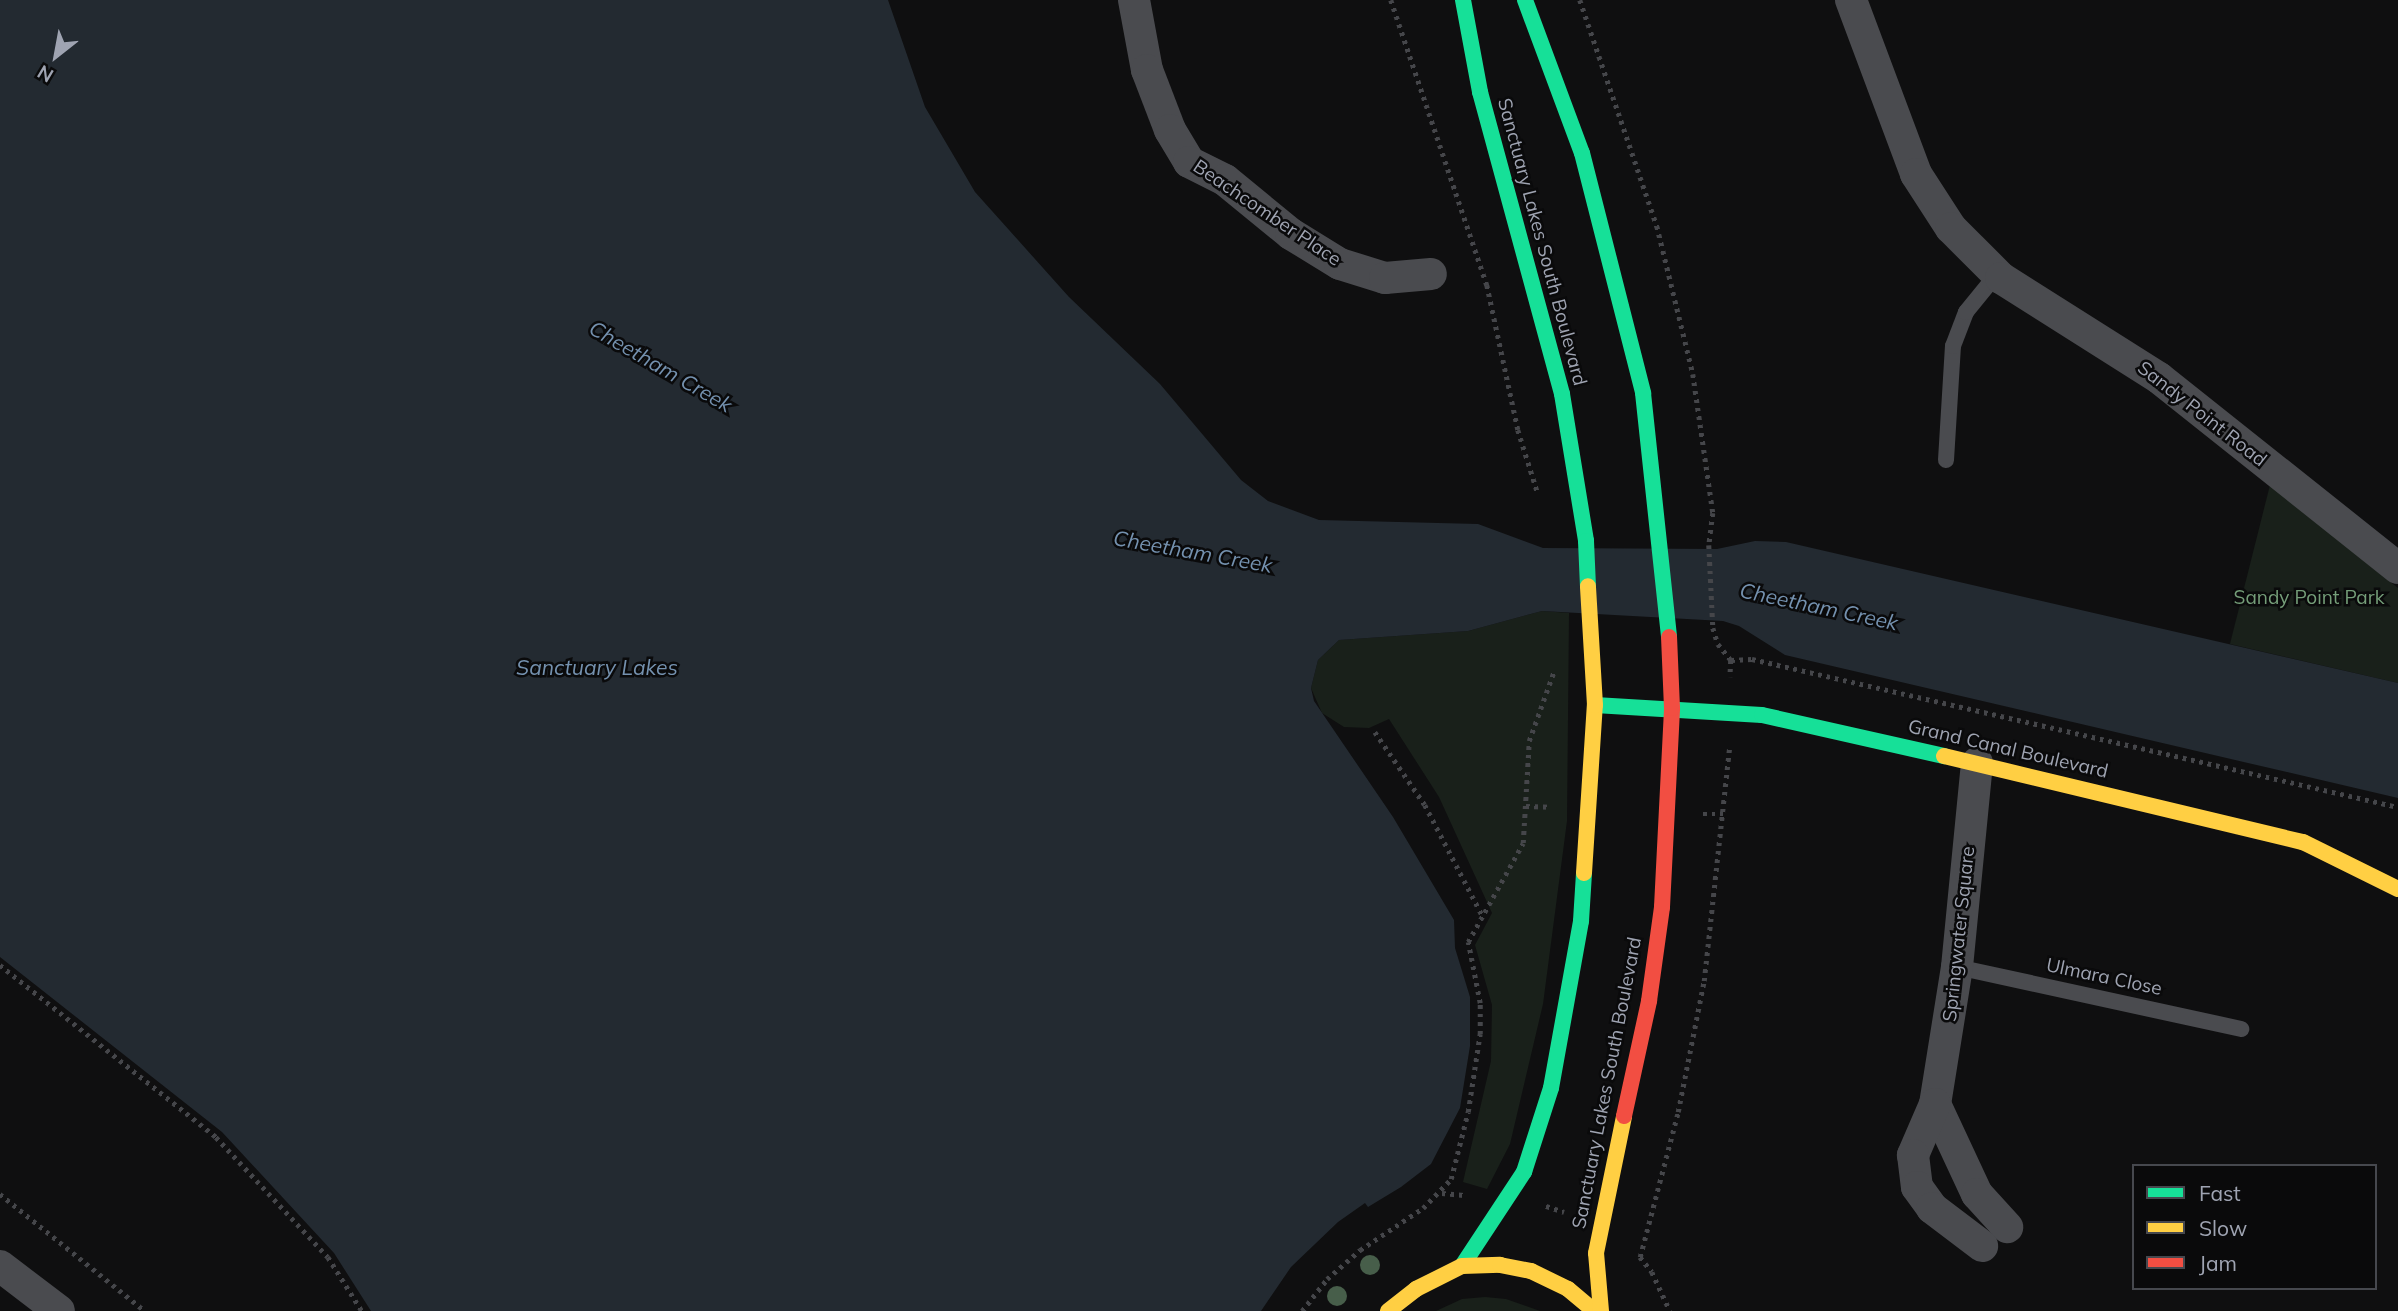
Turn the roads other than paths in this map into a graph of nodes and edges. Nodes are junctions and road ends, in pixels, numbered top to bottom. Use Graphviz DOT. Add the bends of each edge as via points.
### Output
graph roads {
  1 [pos="1134,0"];
  2 [pos="1463,0"];
  3 [pos="1525,0"];
  4 [pos="1851,0"];
  5 [pos="1432,274"];
  6 [pos="1997,274"];
  7 [pos="1946,460"];
  8 [pos="2398,568"];
  9 [pos="1595,705"];
  10 [pos="1672,708"];
  11 [pos="1977,763"];
  12 [pos="2398,889"];
  13 [pos="1958,967"];
  14 [pos="2241,1029"];
  15 [pos="1935,1104"];
  16 [pos="0,1266"];
  17 [pos="1462,1266"];
  18 [pos="59,1311"];
  19 [pos="1388,1311"];
  20 [pos="1594,1311"];
  21 [pos="1601,1311"];
  1 -- 5 [label="street, Beachcomber Place" via="1147,70 1170,130 1189,162 1225,180 1291,234 1340,264 1385,278"];
  2 -- 9 [label="street, Sanctuary Lakes South Boulevard" via="1480,92 1546,322 1586,541"];
  3 -- 10 [label="street, Sanctuary Lakes South Boulevard" via="1586,166 1643,393 1663,546"];
  4 -- 6 [label="street, Sandy Point Road" via="1916,174 1951,228"];
  6 -- 7 [label="lane" via="1966,312 1953,346"];
  6 -- 8 [label="street, Sandy Point Road" via="2159,378"];
  9 -- 10 [label="street, Grand Canal Boulevard"];
  9 -- 17 [label="street, Sanctuary Lakes South Boulevard" via="1581,921 1551,1088 1524,1172"];
  10 -- 11 [label="street, Grand Canal Boulevard" via="1762,715"];
  10 -- 21 [label="street, Sanctuary Lakes South Boulevard" via="1662,907 1649,1001 1596,1252"];
  11 -- 12 [label="street, Grand Canal Boulevard" via="2304,842"];
  11 -- 13 [label="street, Springwater Square"];
  13 -- 14 [label="lane, Ulmara Close"];
  13 -- 15 [label="street, Springwater Square"];
  15 -- 15 [label="street, Springwater Square" via="1913,1154 1917,1187 1977,1255 2020,1225 1977,1194"];
  16 -- 18 [label="street"];
  17 -- 19 [label="street" via="1416,1289"];
  17 -- 20 [label="street" via="1500,1265 1531,1271 1568,1289"];
}
